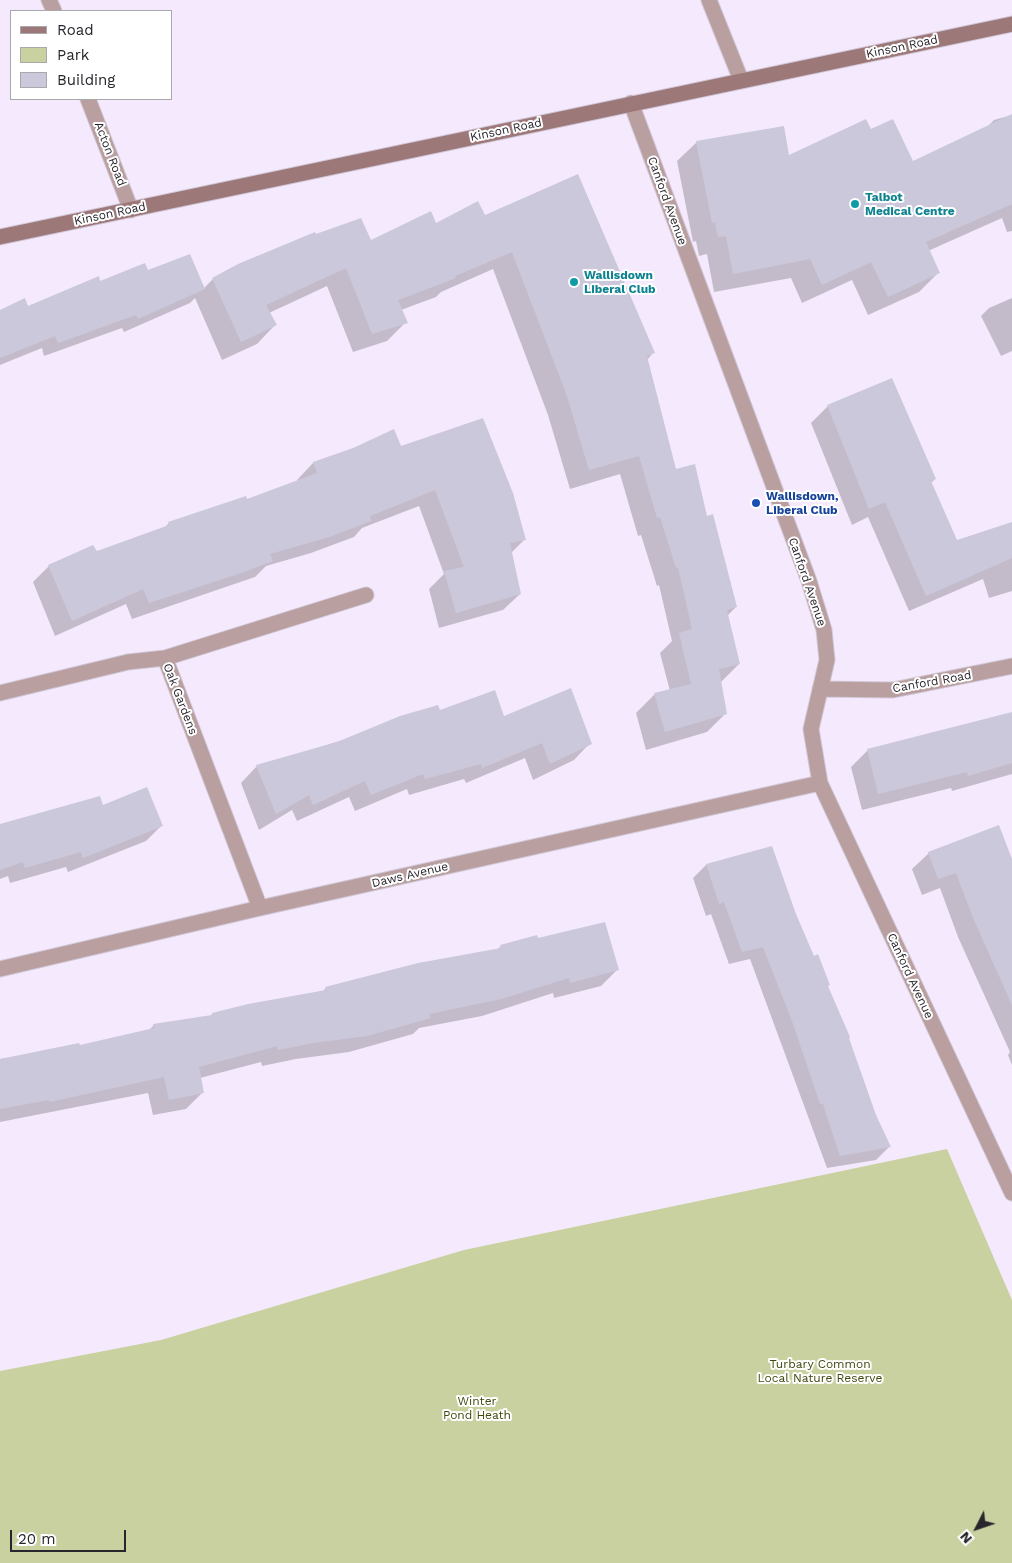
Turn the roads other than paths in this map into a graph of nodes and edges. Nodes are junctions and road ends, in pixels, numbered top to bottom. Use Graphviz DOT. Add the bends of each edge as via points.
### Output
graph roads {
  1 [pos="709,0"];
  2 [pos="1012,24"];
  3 [pos="741,80"];
  4 [pos="88,100"];
  5 [pos="631,104"];
  6 [pos="131,210"];
  7 [pos="0,237"];
  8 [pos="366,595"];
  9 [pos="165,658"];
  10 [pos="1012,666"];
  11 [pos="820,690"];
  12 [pos="0,694"];
  13 [pos="820,783"];
  14 [pos="260,908"];
  15 [pos="0,970"];
  16 [pos="1012,1193"];
  1 -- 3 [label="street"];
  2 -- 3 [label="street, Kinson Road"];
  3 -- 5 [label="street, Kinson Road"];
  4 -- 6 [label="street, Acton Road"];
  5 -- 6 [label="street, Kinson Road"];
  5 -- 11 [label="street, Canford Avenue" via="809,581 824,630 827,660"];
  6 -- 7 [label="street, Kinson Road"];
  8 -- 9 [label="street, Oak Gardens"];
  9 -- 12 [label="street" via="128,662"];
  9 -- 14 [label="street, Oak Gardens"];
  10 -- 11 [label="street, Canford Road" via="893,690"];
  11 -- 13 [label="street, Canford Avenue" via="811,729"];
  13 -- 14 [label="street, Daws Avenue"];
  13 -- 16 [label="street, Canford Avenue"];
  14 -- 15 [label="street, Daws Avenue"];
}
